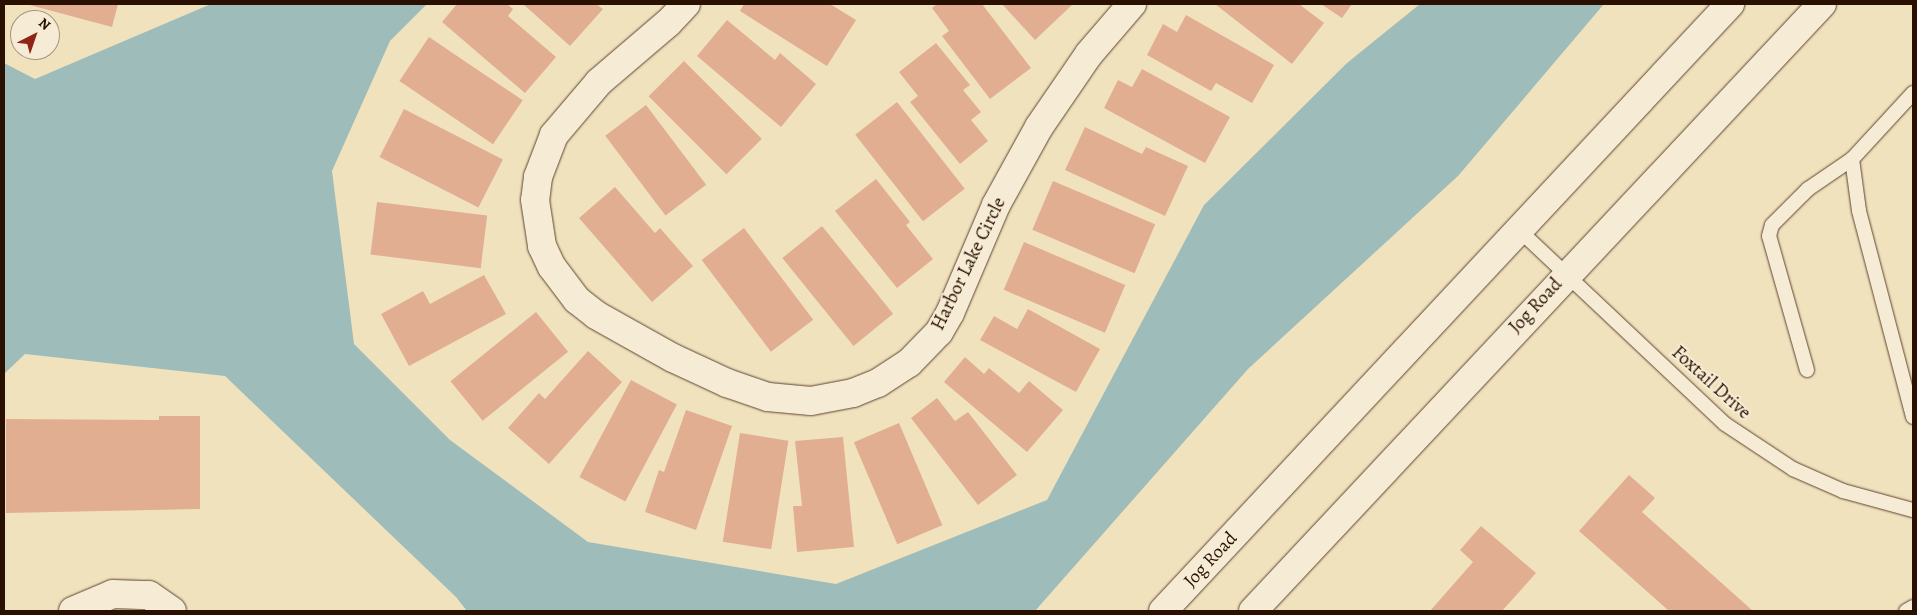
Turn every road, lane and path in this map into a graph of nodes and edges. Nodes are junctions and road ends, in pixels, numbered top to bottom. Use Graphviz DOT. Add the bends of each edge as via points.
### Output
graph roads {
  1 [pos="686,4"];
  2 [pos="1132,4"];
  3 [pos="1730,4"];
  4 [pos="1822,4"];
  5 [pos="1913,93"];
  6 [pos="1852,159"];
  7 [pos="1518,229"];
  8 [pos="1566,274"];
  9 [pos="1807,370"];
  10 [pos="1913,417"];
  11 [pos="1913,510"];
  12 [pos="1913,607"];
  13 [pos="73,611"];
  14 [pos="172,611"];
  15 [pos="1163,611"];
  16 [pos="1253,611"];
  17 [pos="1906,611"];
  1 -- 2 [label="main road, Harbor Lake Circle" via="599,82 554,135 538,177 535,200 542,246 552,267 577,300 596,315 673,358 727,382 768,397 811,401 853,393 878,383 909,363 939,332 996,205 1039,127 1090,54"];
  3 -- 7 [label="main road, Jog Road"];
  4 -- 8 [label="main road, Jog Road"];
  5 -- 6 [label="lane"];
  6 -- 9 [label="lane" via="1808,189 1772,225 1769,236"];
  6 -- 10 [label="lane" via="1860,211"];
  7 -- 8 [label="lane, Foxtail Drive"];
  7 -- 15 [label="main road, Jog Road"];
  8 -- 11 [label="lane, Foxtail Drive" via="1725,424 1770,455 1844,491"];
  8 -- 16 [label="main road, Jog Road"];
  12 -- 17 [label="lane"];
  13 -- 14 [label="main road" via="113,594 149,595"];
}
